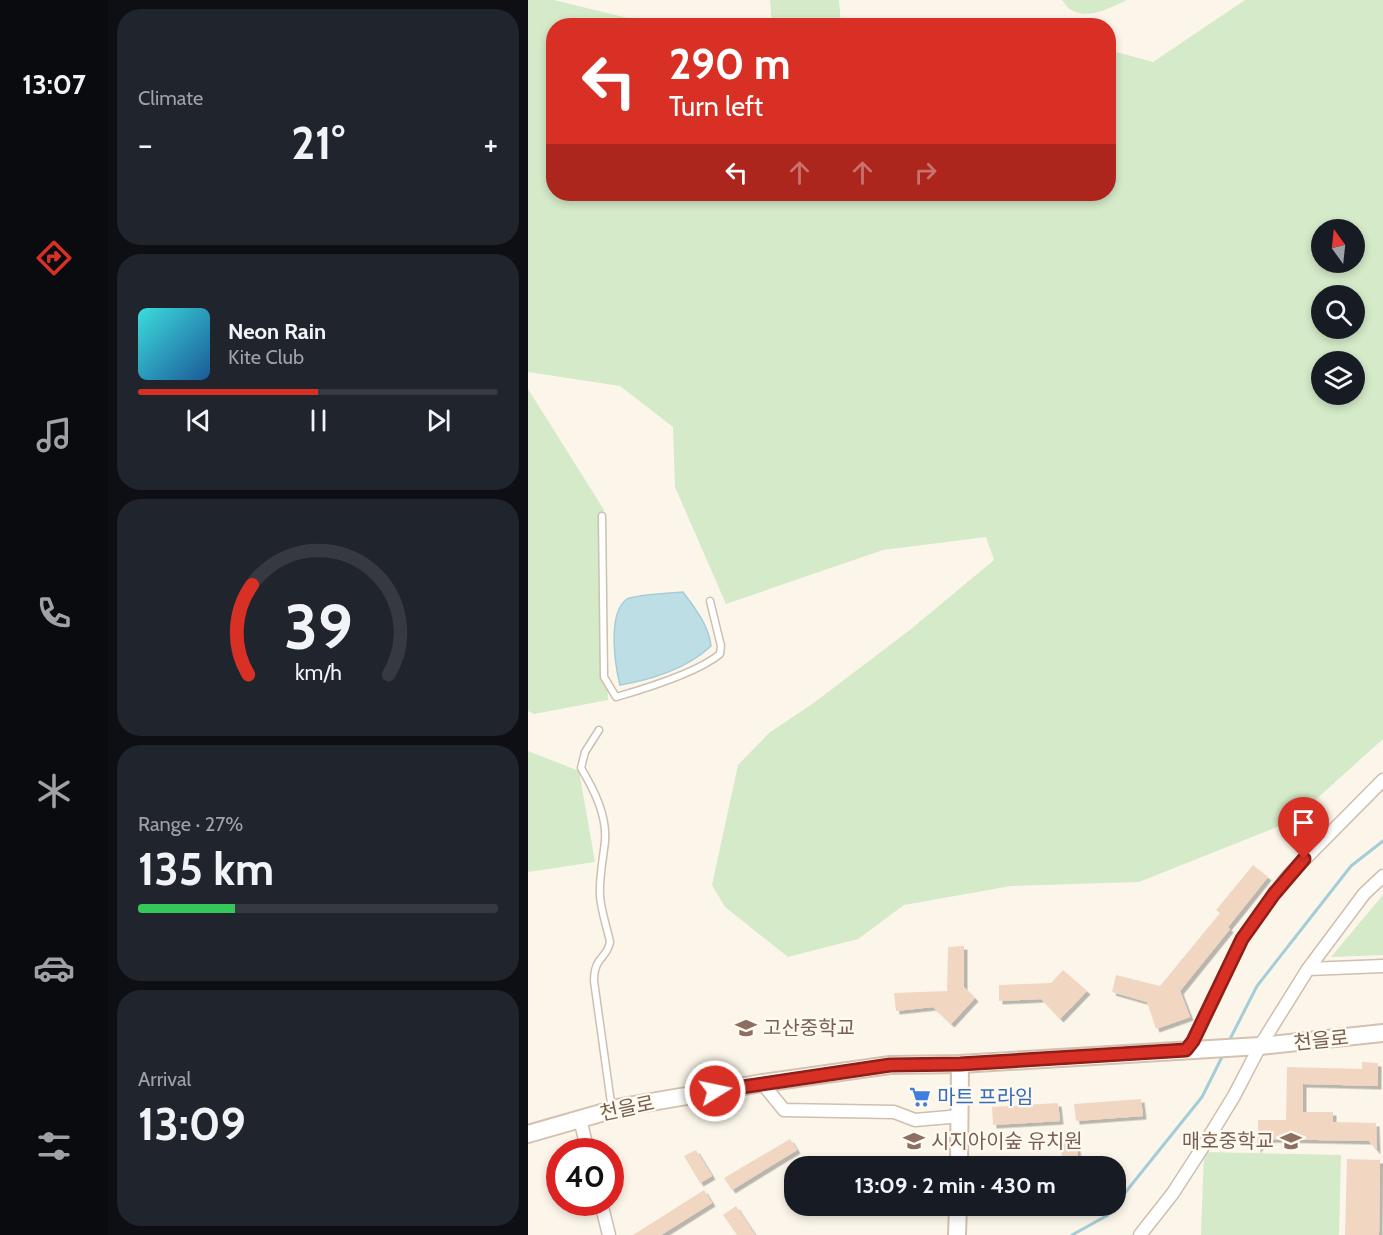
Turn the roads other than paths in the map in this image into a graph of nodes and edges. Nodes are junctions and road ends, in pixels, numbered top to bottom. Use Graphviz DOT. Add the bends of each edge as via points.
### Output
graph roads {
  1 [pos="602,516"];
  2 [pos="710,601"];
  3 [pos="599,730"];
  4 [pos="1383,780"];
  5 [pos="1383,876"];
  6 [pos="1383,966"];
  7 [pos="1308,969"];
  8 [pos="1383,1033"];
  9 [pos="1260,1046"];
  10 [pos="1191,1050"];
  11 [pos="960,1064"];
  12 [pos="762,1083"];
  13 [pos="612,1110"];
  14 [pos="961,1116"];
  15 [pos="579,1119"];
  16 [pos="528,1134"];
  17 [pos="584,1138"];
  18 [pos="959,1156"];
  19 [pos="604,1216"];
  20 [pos="958,1216"];
  21 [pos="609,1235"];
  22 [pos="957,1235"];
  23 [pos="1140,1235"];
  1 -- 2 [label="lane" via="604,677 616,697 707,663 720,654"];
  3 -- 13 [label="lane" via="585,752 581,768 604,818 600,895 610,942 594,969 594,981"];
  4 -- 10 [label="street" via="1289,875 1242,939"];
  5 -- 7 [label="street" via="1364,894"];
  6 -- 7 [label="street"];
  7 -- 9 [label="street"];
  8 -- 9 [label="street, 천을로"];
  9 -- 10 [label="street, 천을로"];
  9 -- 23 [label="street" via="1204,1145"];
  10 -- 11 [label="street, 천을로"];
  11 -- 12 [label="street, 천을로" via="890,1065"];
  11 -- 14 [label="street"];
  12 -- 13 [label="street, 천을로"];
  12 -- 14 [label="street" via="784,1110 894,1112 915,1120"];
  13 -- 15 [label="street, 천을로"];
  14 -- 18 [label="street"];
  15 -- 16 [label="street, 천을로"];
  15 -- 17 [label="street"];
  19 -- 21 [label="street"];
  20 -- 22 [label="street"];
}
